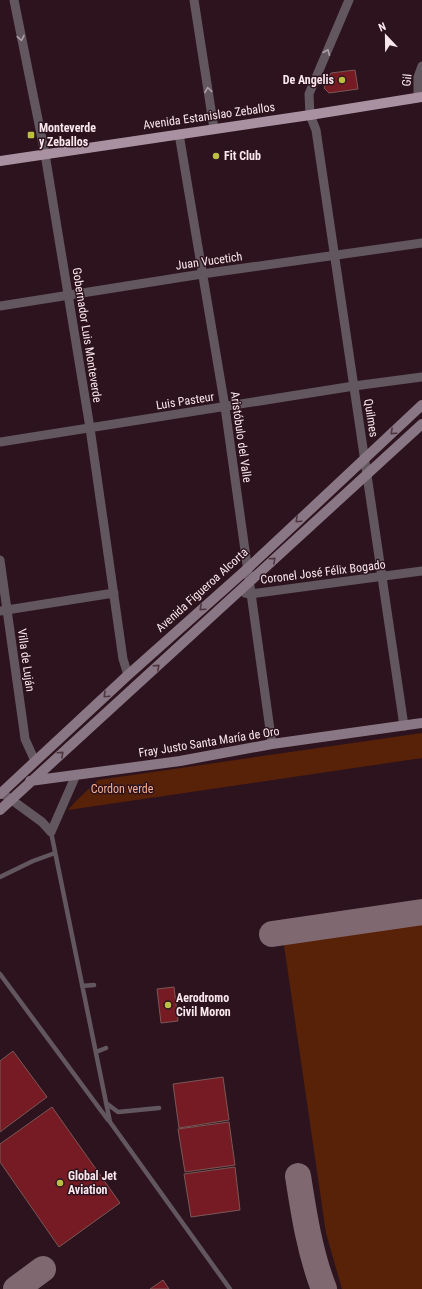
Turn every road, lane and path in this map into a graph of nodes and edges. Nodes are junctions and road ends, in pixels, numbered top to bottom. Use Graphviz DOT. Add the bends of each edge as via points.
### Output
graph roads {
  1 [pos="14,0"];
  2 [pos="194,0"];
  3 [pos="350,0"];
  4 [pos="422,66"];
  5 [pos="420,97"];
  6 [pos="310,115"];
  7 [pos="214,129"];
  8 [pos="179,134"];
  9 [pos="45,154"];
  10 [pos="0,161"];
  11 [pos="422,243"];
  12 [pos="334,256"];
  13 [pos="202,274"];
  14 [pos="68,294"];
  15 [pos="0,306"];
  16 [pos="422,377"];
  17 [pos="354,386"];
  18 [pos="422,405"];
  19 [pos="225,407"];
  20 [pos="422,424"];
  21 [pos="90,428"];
  22 [pos="0,442"];
  23 [pos="365,457"];
  24 [pos="367,475"];
  25 [pos="0,560"];
  26 [pos="246,568"];
  27 [pos="422,571"];
  28 [pos="381,577"];
  29 [pos="249,582"];
  30 [pos="229,584"];
  31 [pos="239,592"];
  32 [pos="114,593"];
  33 [pos="250,594"];
  34 [pos="4,611"];
  35 [pos="128,675"];
  36 [pos="422,723"];
  37 [pos="404,726"];
  38 [pos="272,744"];
  39 [pos="36,761"];
  40 [pos="76,775"];
  41 [pos="32,781"];
  42 [pos="12,784"];
  43 [pos="1,791"];
  44 [pos="12,800"];
  45 [pos="0,810"];
  46 [pos="51,832"];
  47 [pos="55,853"];
  48 [pos="0,877"];
  49 [pos="0,974"];
  50 [pos="94,985"];
  51 [pos="82,986"];
  52 [pos="106,1048"];
  53 [pos="96,1052"];
  54 [pos="106,1103"];
  55 [pos="159,1108"];
  56 [pos="110,1122"];
  57 [pos="230,1289"];
  1 -- 9 [label="street, Gobernador Luis Monteverde, one-way"];
  7 -- 2 [label="street, one-way"];
  6 -- 3 [label="street, Quilmes, one-way" via="309,94"];
  4 -- 5 [label="street, Gil" via="418,77"];
  5 -- 6 [label="main road, Avenida Estanislao Zeballos"];
  6 -- 7 [label="main road, Avenida Estanislao Zeballos"];
  6 -- 12 [label="street, Quilmes" via="316,130"];
  7 -- 8 [label="main road, Avenida Estanislao Zeballos"];
  8 -- 9 [label="main road, Avenida Estanislao Zeballos"];
  8 -- 13 [label="street, Aristóbulo del Valle"];
  9 -- 10 [label="main road, Avenida Estanislao Zeballos"];
  9 -- 14 [label="street, Gobernador Luis Monteverde"];
  11 -- 12 [label="street, Juan Vucetich"];
  12 -- 13 [label="street, Juan Vucetich"];
  12 -- 17 [label="street, Quilmes"];
  13 -- 14 [label="street, Juan Vucetich"];
  13 -- 19 [label="street, Aristóbulo del Valle"];
  14 -- 15 [label="street, Juan Vucetich"];
  14 -- 21 [label="street, Gobernador Luis Monteverde"];
  16 -- 17 [label="street, Luis Pasteur"];
  17 -- 19 [label="street, Luis Pasteur"];
  17 -- 23 [label="street, Quilmes"];
  18 -- 23 [label="main road, Avenida Figueroa Alcorta, one-way"];
  19 -- 21 [label="street, Luis Pasteur"];
  19 -- 26 [label="street, Aristóbulo del Valle"];
  20 -- 24 [label="main road"];
  21 -- 22 [label="street, Luis Pasteur"];
  21 -- 32 [label="street, Gobernador Luis Monteverde"];
  23 -- 24 [label="street, Quilmes"];
  23 -- 26 [label="main road, Avenida Figueroa Alcorta, one-way"];
  24 -- 28 [label="street, Quilmes"];
  29 -- 24 [label="main road, one-way"];
  25 -- 34 [label="street, Villa de Luján"];
  26 -- 29 [label="street, Aristóbulo del Valle"];
  26 -- 30 [label="main road, Avenida Figueroa Alcorta"];
  27 -- 28 [label="street, Coronel José Félix Bogado"];
  28 -- 33 [label="street, Coronel José Félix Bogado"];
  28 -- 37 [label="street, Quilmes"];
  29 -- 31 [label="main road"];
  29 -- 33 [label="street, Aristóbulo del Valle"];
  30 -- 31 [label="street, Coronel José Félix Bogado"];
  30 -- 35 [label="main road, Avenida Figueroa Alcorta, one-way"];
  31 -- 33 [label="street, Coronel José Félix Bogado"];
  41 -- 31 [label="main road, one-way"];
  32 -- 34 [label="street"];
  32 -- 35 [label="street, Gobernador Luis Monteverde" via="123,659"];
  33 -- 38 [label="street, Aristóbulo del Valle"];
  34 -- 39 [label="street, Villa de Luján" via="25,739"];
  35 -- 39 [label="main road, Avenida Figueroa Alcorta, one-way"];
  36 -- 37 [label="main road, Fray Justo Santa María de Oro"];
  37 -- 38 [label="main road, Fray Justo Santa María de Oro"];
  38 -- 40 [label="main road, Fray Justo Santa María de Oro" via="180,761"];
  39 -- 42 [label="main road, Avenida Figueroa Alcorta"];
  40 -- 41 [label="main road, Fray Justo Santa María de Oro"];
  40 -- 46 [label="street"];
  41 -- 42 [label="main road, Fray Justo Santa María de Oro"];
  41 -- 44 [label="main road"];
  42 -- 43 [label="main road, Fray Justo Santa María de Oro"];
  43 -- 44 [label="street"];
  44 -- 45 [label="main road"];
  44 -- 46 [label="street" via="42,822"];
  46 -- 47 [label="lane"];
  47 -- 48 [label="lane"];
  47 -- 51 [label="lane"];
  49 -- 56 [label="lane"];
  50 -- 51 [label="lane"];
  51 -- 53 [label="lane"];
  52 -- 53 [label="lane"];
  53 -- 54 [label="lane"];
  54 -- 55 [label="lane" via="118,1112"];
  54 -- 56 [label="lane"];
  56 -- 57 [label="lane"];
}
